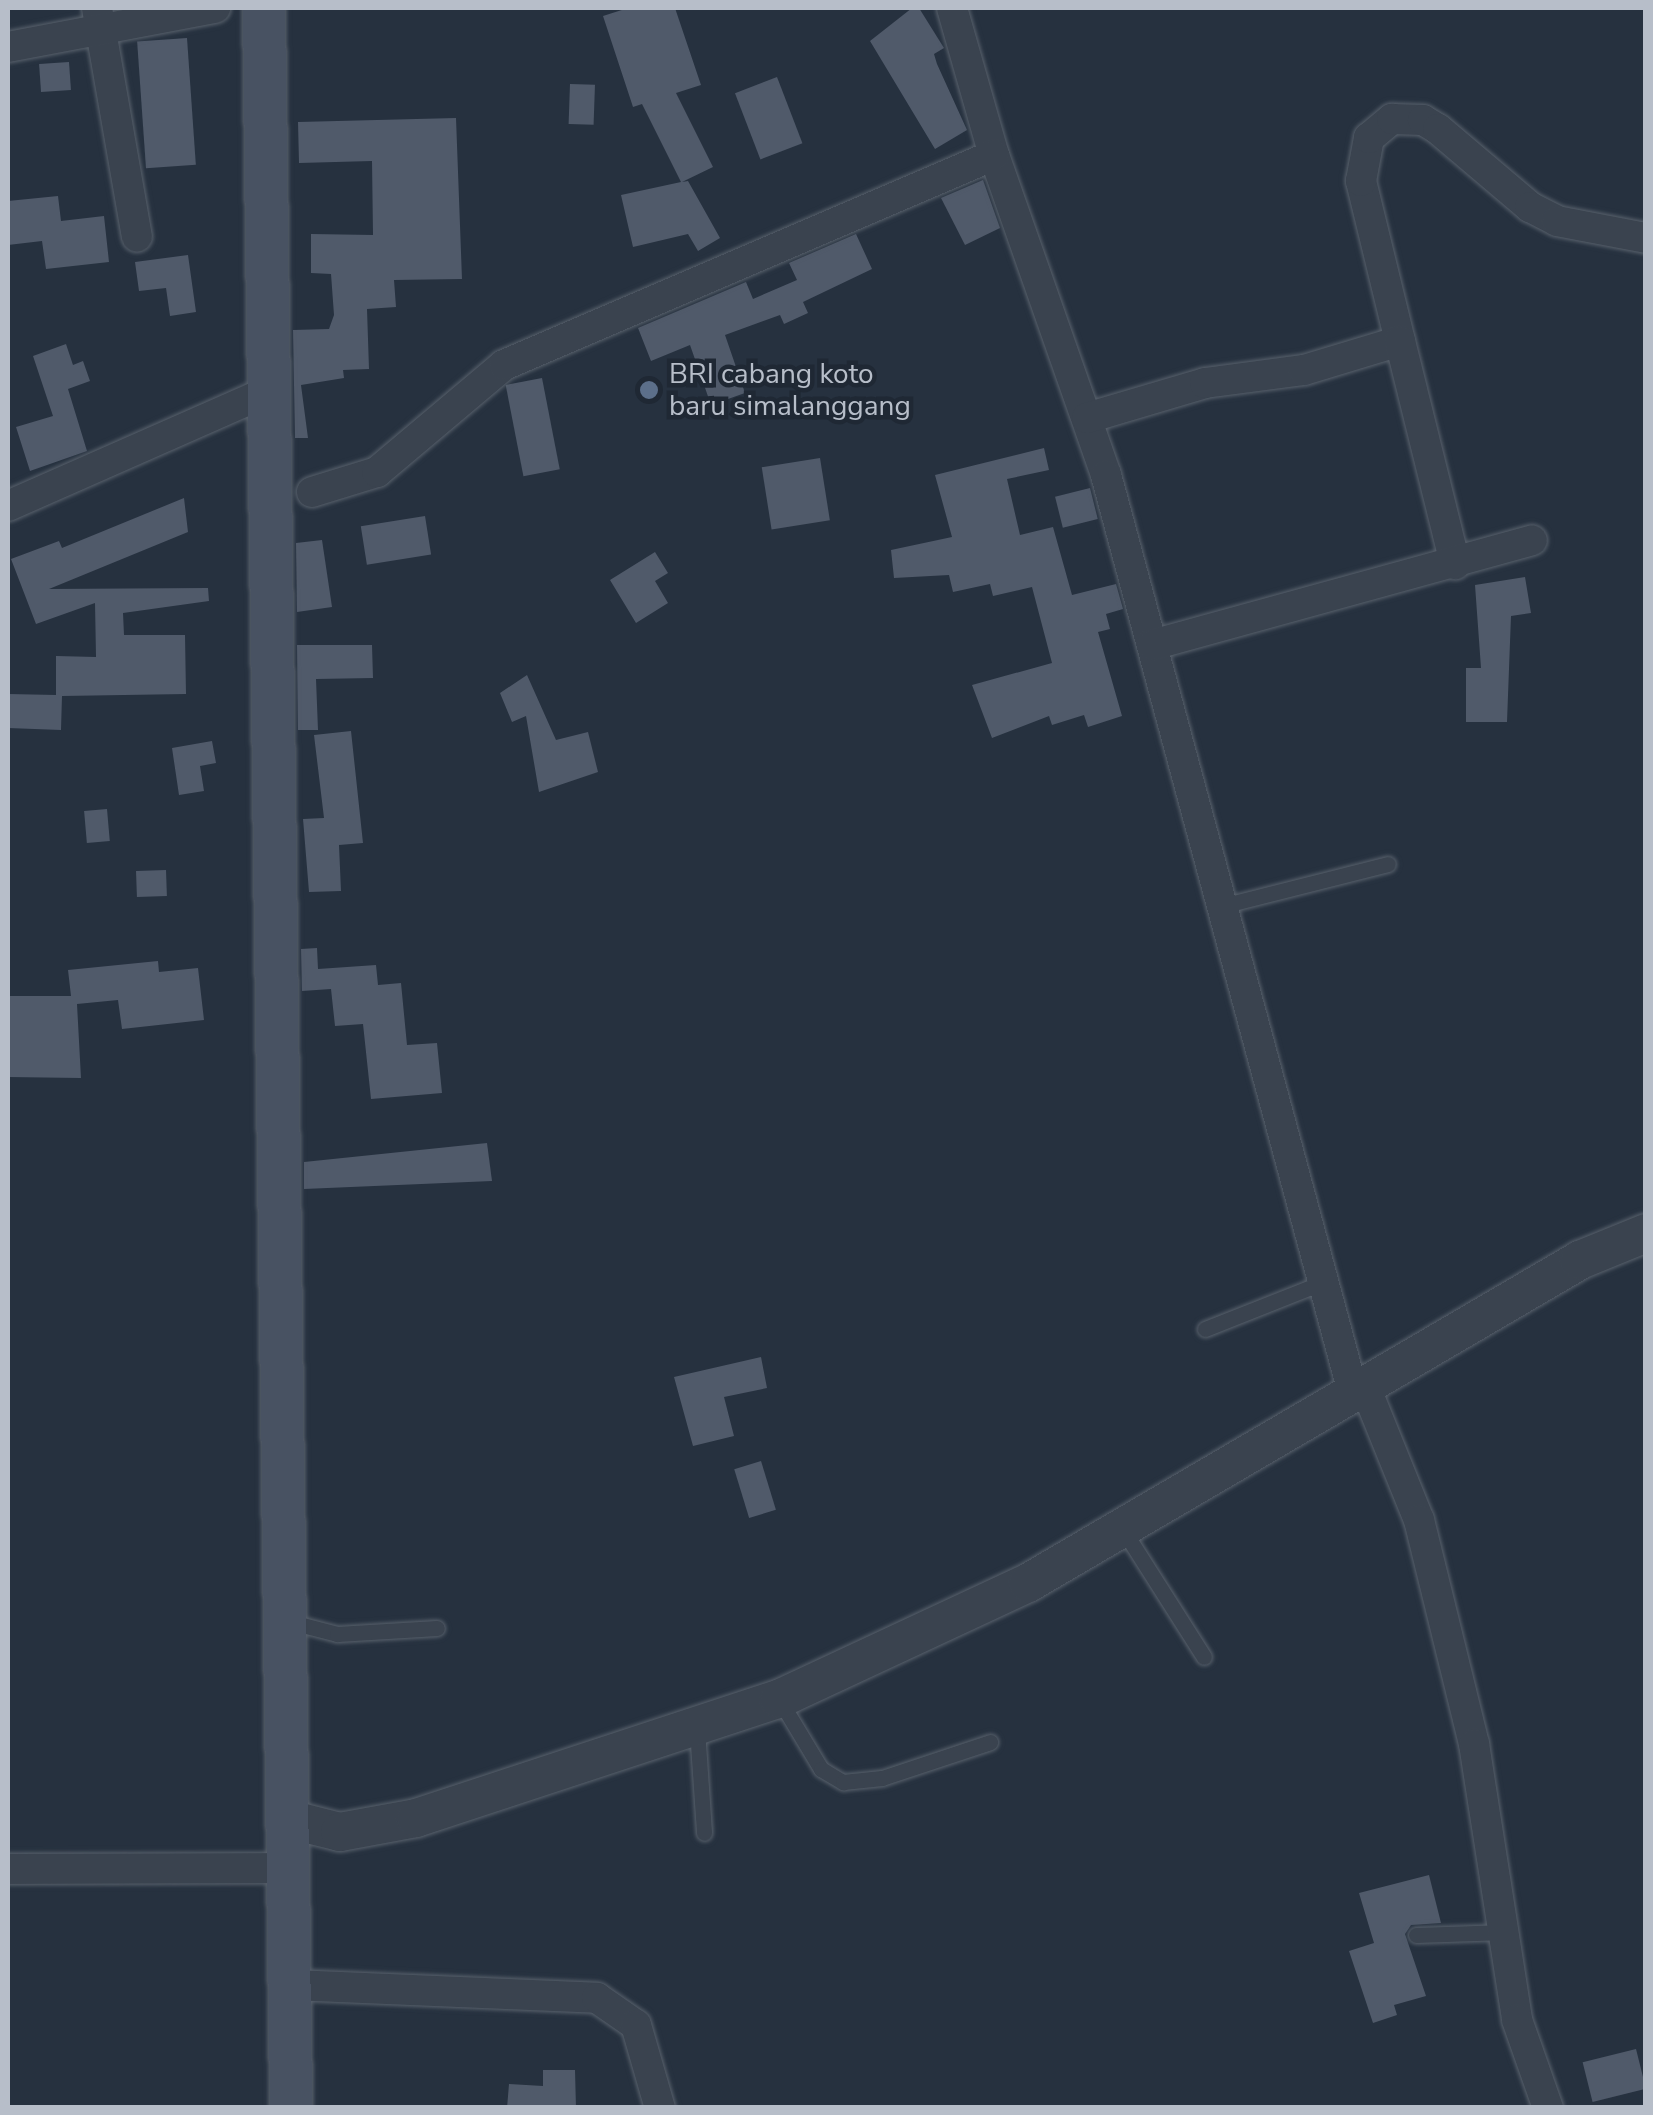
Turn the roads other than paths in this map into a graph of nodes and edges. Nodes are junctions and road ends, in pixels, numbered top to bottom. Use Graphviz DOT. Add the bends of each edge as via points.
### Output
graph roads {
  1 [pos="215,8"];
  2 [pos="264,8"];
  3 [pos="952,8"];
  4 [pos="100,17"];
  5 [pos="8,47"];
  6 [pos="994,155"];
  7 [pos="137,237"];
  8 [pos="1646,238"];
  9 [pos="1400,341"];
  10 [pos="271,390"];
  11 [pos="1086,418"];
  12 [pos="295,488"];
  13 [pos="8,506"];
  14 [pos="1532,540"];
  15 [pos="1455,564"];
  16 [pos="1152,645"];
  17 [pos="1388,864"];
  18 [pos="1222,906"];
  19 [pos="1646,1233"];
  20 [pos="1324,1282"];
  21 [pos="1205,1329"];
  22 [pos="1360,1392"];
  23 [pos="1124,1531"];
  24 [pos="283,1620"];
  25 [pos="437,1628"];
  26 [pos="1204,1657"];
  27 [pos="780,1699"];
  28 [pos="697,1729"];
  29 [pos="990,1742"];
  30 [pos="288,1819"];
  31 [pos="704,1832"];
  32 [pos="291,1868"];
  33 [pos="8,1869"];
  34 [pos="1506,1932"];
  35 [pos="1416,1935"];
  36 [pos="292,1984"];
  37 [pos="292,2108"];
  38 [pos="660,2108"];
  39 [pos="1548,2108"];
  1 -- 4 [label="street"];
  2 -- 10 [label="main road"];
  3 -- 6 [label="street"];
  4 -- 5 [label="street"];
  4 -- 7 [label="street"];
  6 -- 11 [label="street"];
  6 -- 12 [label="street" via="504,365 377,472"];
  8 -- 9 [label="street" via="1557,221 1530,207 1438,129 1422,120 1392,119 1369,138 1361,181"];
  9 -- 11 [label="street" via="1304,370 1204,383"];
  9 -- 15 [label="street"];
  10 -- 12 [label="main road"];
  10 -- 13 [label="street"];
  11 -- 16 [label="street"];
  12 -- 24 [label="main road"];
  14 -- 15 [label="street"];
  15 -- 16 [label="street"];
  16 -- 18 [label="street"];
  17 -- 18 [label="lane"];
  18 -- 20 [label="street"];
  19 -- 22 [label="street" via="1580,1260"];
  20 -- 21 [label="lane"];
  20 -- 22 [label="street"];
  22 -- 23 [label="street"];
  22 -- 34 [label="street" via="1420,1520 1474,1744"];
  23 -- 26 [label="lane"];
  23 -- 27 [label="street" via="957,1620"];
  24 -- 25 [label="lane" via="337,1634"];
  24 -- 30 [label="main road"];
  27 -- 28 [label="street"];
  27 -- 29 [label="lane" via="822,1768 843,1782 882,1778"];
  28 -- 30 [label="street" via="416,1818 340,1832"];
  28 -- 31 [label="lane"];
  30 -- 32 [label="main road"];
  32 -- 33 [label="street"];
  32 -- 36 [label="main road"];
  34 -- 35 [label="lane"];
  34 -- 39 [label="street" via="1517,2020"];
  36 -- 37 [label="main road"];
  36 -- 38 [label="street" via="598,1998 636,2025"];
}
